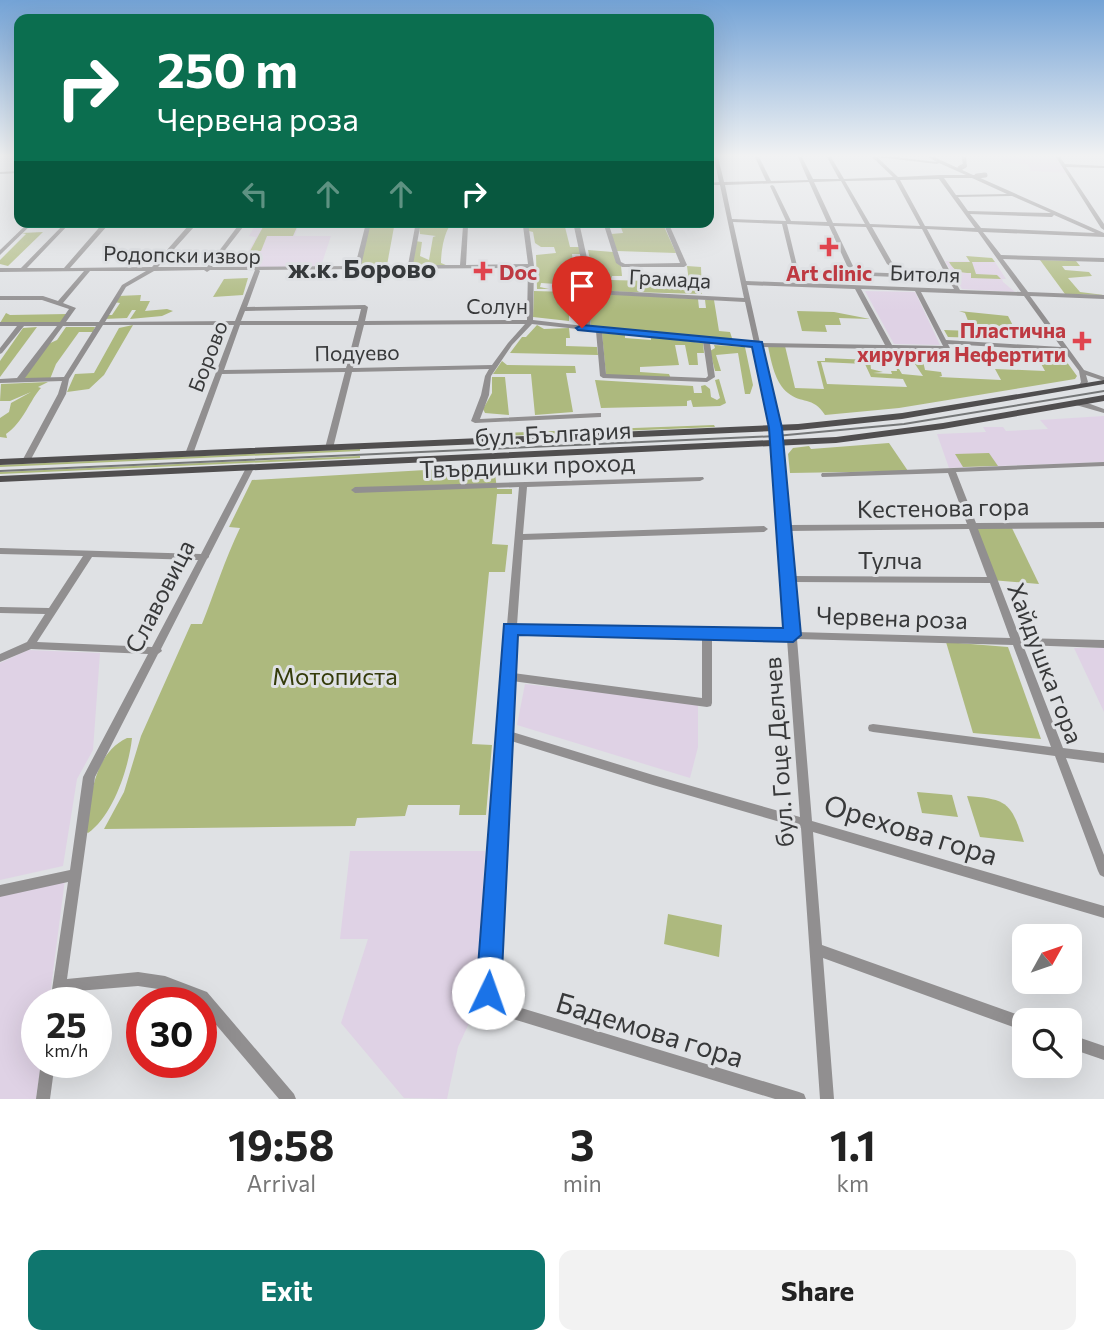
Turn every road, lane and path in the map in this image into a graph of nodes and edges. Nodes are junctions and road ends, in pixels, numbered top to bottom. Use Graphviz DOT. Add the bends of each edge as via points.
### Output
graph roads {
  1 [pos="728,208"];
  2 [pos="780,208"];
  3 [pos="824,208"];
  4 [pos="859,208"];
  5 [pos="913,208"];
  6 [pos="963,208"];
  7 [pos="1046,208"];
  8 [pos="1059,208"];
  9 [pos="1091,208"];
  10 [pos="966,212"];
  11 [pos="1052,215"];
  12 [pos="730,219"];
  13 [pos="1083,219"];
  14 [pos="1099,220"];
  15 [pos="786,222"];
  16 [pos="830,224"];
  17 [pos="868,226"];
  18 [pos="26,228"];
  19 [pos="63,228"];
  20 [pos="102,228"];
  21 [pos="190,228"];
  22 [pos="238,228"];
  23 [pos="365,228"];
  24 [pos="417,228"];
  25 [pos="466,228"];
  26 [pos="526,228"];
  27 [pos="577,228"];
  28 [pos="607,228"];
  29 [pos="668,228"];
  30 [pos="923,228"];
  31 [pos="1104,228"];
  32 [pos="979,230"];
  33 [pos="1104,235"];
  34 [pos="0,253"];
  35 [pos="999,257"];
  36 [pos="1104,261"];
  37 [pos="890,264"];
  38 [pos="531,266"];
  39 [pos="850,266"];
  40 [pos="463,267"];
  41 [pos="410,268"];
  42 [pos="66,269"];
  43 [pos="89,269"];
  44 [pos="153,269"];
  45 [pos="357,269"];
  46 [pos="0,270"];
  47 [pos="22,270"];
  48 [pos="207,270"];
  49 [pos="257,271"];
  50 [pos="919,276"];
  51 [pos="950,277"];
  52 [pos="744,283"];
  53 [pos="857,288"];
  54 [pos="917,290"];
  55 [pos="926,290"];
  56 [pos="591,292"];
  57 [pos="958,292"];
  58 [pos="1026,294"];
  59 [pos="1104,297"];
  60 [pos="0,298"];
  61 [pos="748,300"];
  62 [pos="60,302"];
  63 [pos="243,309"];
  64 [pos="530,322"];
  65 [pos="238,323"];
  66 [pos="361,323"];
  67 [pos="0,324"];
  68 [pos="22,324"];
  69 [pos="62,324"];
  70 [pos="98,324"];
  71 [pos="587,328"];
  72 [pos="599,330"];
  73 [pos="706,341"];
  74 [pos="943,342"];
  75 [pos="758,344"];
  76 [pos="889,346"];
  77 [pos="1065,349"];
  78 [pos="0,352"];
  79 [pos="495,367"];
  80 [pos="348,370"];
  81 [pos="1082,371"];
  82 [pos="220,372"];
  83 [pos="66,379"];
  84 [pos="0,381"];
  85 [pos="19,381"];
  86 [pos="1104,381"];
  87 [pos="1081,386"];
  88 [pos="1104,398"];
  89 [pos="1079,403"];
  90 [pos="1104,411"];
  91 [pos="598,415"];
  92 [pos="776,428"];
  93 [pos="777,443"];
  94 [pos="329,447"];
  95 [pos="189,454"];
  96 [pos="26,461"];
  97 [pos="0,462"];
  98 [pos="1104,464"];
  99 [pos="250,468"];
  100 [pos="951,470"];
  101 [pos="825,475"];
  102 [pos="0,479"];
  103 [pos="700,480"];
  104 [pos="523,485"];
  105 [pos="355,490"];
  106 [pos="1104,525"];
  107 [pos="973,527"];
  108 [pos="783,528"];
  109 [pos="764,529"];
  110 [pos="518,537"];
  111 [pos="0,551"];
  112 [pos="89,554"];
  113 [pos="205,557"];
  114 [pos="788,579"];
  115 [pos="991,580"];
  116 [pos="0,610"];
  117 [pos="52,611"];
  118 [pos="510,628"];
  119 [pos="707,633"];
  120 [pos="793,635"];
  121 [pos="1015,641"];
  122 [pos="1104,644"];
  123 [pos="30,645"];
  124 [pos="157,651"];
  125 [pos="0,658"];
  126 [pos="507,676"];
  127 [pos="873,728"];
  128 [pos="503,734"];
  129 [pos="1057,750"];
  130 [pos="1104,758"];
  131 [pos="806,823"];
  132 [pos="1104,871"];
  133 [pos="75,875"];
  134 [pos="0,891"];
  135 [pos="1104,912"];
  136 [pos="816,949"];
  137 [pos="59,986"];
  138 [pos="1012,1020"];
  139 [pos="1082,1045"];
  140 [pos="1104,1053"];
  141 [pos="46,1078"];
  142 [pos="43,1099"];
  143 [pos="289,1099"];
  144 [pos="799,1099"];
  145 [pos="827,1099"];
  1 -- 12 [label="street, бул. Гоце Делчев"];
  2 -- 15 [label="street"];
  3 -- 16 [label="street"];
  4 -- 17 [label="street"];
  5 -- 30 [label="street"];
  6 -- 10 [label="street"];
  7 -- 33 [label="street"];
  8 -- 13 [label="street"];
  9 -- 14 [label="street"];
  10 -- 11 [label="street"];
  10 -- 32 [label="street"];
  12 -- 15 [label="street"];
  12 -- 52 [label="street, бул. Гоце Делчев"];
  13 -- 14 [label="street"];
  13 -- 31 [label="street"];
  14 -- 31 [label="street"];
  15 -- 16 [label="street"];
  15 -- 50 [label="street" via="796,272"];
  16 -- 17 [label="street"];
  16 -- 39 [label="street"];
  17 -- 30 [label="street"];
  17 -- 37 [label="street"];
  18 -- 34 [label="street"];
  19 -- 47 [label="street"];
  20 -- 42 [label="street"];
  21 -- 44 [label="street"];
  22 -- 48 [label="street"];
  23 -- 45 [label="street"];
  24 -- 41 [label="street"];
  25 -- 40 [label="street"];
  26 -- 38 [label="street"];
  27 -- 56 [label="street"];
  28 -- 29 [label="street" via="619,263 684,265"];
  30 -- 32 [label="street"];
  30 -- 51 [label="street"];
  32 -- 33 [label="street"];
  32 -- 35 [label="street"];
  35 -- 36 [label="street"];
  35 -- 58 [label="street"];
  38 -- 40 [label="street, Родопски извор"];
  38 -- 64 [label="street"];
  40 -- 41 [label="street, Родопски извор"];
  41 -- 45 [label="street, Родопски извор"];
  42 -- 43 [label="street, Родопски извор"];
  42 -- 47 [label="street, Родопски извор"];
  43 -- 44 [label="street, Родопски извор"];
  43 -- 62 [label="street"];
  44 -- 48 [label="street, Родопски извор"];
  44 -- 70 [label="street" via="127,284"];
  45 -- 49 [label="street, Родопски извор"];
  46 -- 47 [label="street, Родопски извор"];
  48 -- 49 [label="street, Родопски извор"];
  49 -- 63 [label="street, Борово"];
  50 -- 51 [label="street"];
  50 -- 55 [label="street"];
  51 -- 57 [label="street"];
  52 -- 53 [label="street, Битоля"];
  52 -- 61 [label="street, бул. Гоце Делчев"];
  53 -- 54 [label="street, Битоля"];
  53 -- 76 [label="street"];
  54 -- 55 [label="street, Битоля"];
  54 -- 74 [label="street"];
  55 -- 57 [label="street, Битоля"];
  56 -- 61 [label="street, Грамада"];
  56 -- 71 [label="street"];
  57 -- 58 [label="street, Битоля"];
  58 -- 59 [label="street, Битоля"];
  58 -- 77 [label="street"];
  60 -- 62 [label="street"];
  61 -- 75 [label="street, бул. Гоце Делчев"];
  62 -- 69 [label="street" via="73,308"];
  63 -- 65 [label="street, Борово"];
  63 -- 66 [label="street" via="365,307"];
  64 -- 66 [label="street, Солун"];
  64 -- 71 [label="street, Солун"];
  64 -- 79 [label="street"];
  65 -- 66 [label="street, Солун"];
  65 -- 70 [label="street, Солун"];
  65 -- 82 [label="street, Борово"];
  66 -- 80 [label="street"];
  67 -- 68 [label="street, Солун"];
  68 -- 69 [label="street, Солун"];
  68 -- 78 [label="street"];
  69 -- 70 [label="street, Солун"];
  69 -- 85 [label="street"];
  70 -- 83 [label="street"];
  71 -- 72 [label="street, Солун"];
  72 -- 73 [label="street, Солун"];
  72 -- 73 [label="street" via="603,376 707,380 712,377"];
  73 -- 75 [label="street, Солун"];
  74 -- 76 [label="street, Солун" via="947,348"];
  74 -- 77 [label="street, Солун"];
  75 -- 76 [label="street, Солун"];
  75 -- 92 [label="street, бул. Гоце Делчев"];
  77 -- 81 [label="street"];
  79 -- 80 [label="street, Подуево"];
  79 -- 91 [label="street" via="475,421"];
  80 -- 82 [label="street, Подуево"];
  80 -- 94 [label="street"];
  81 -- 86 [label="street"];
  81 -- 87 [label="street" via="1085,382"];
  82 -- 95 [label="street, Борово"];
  83 -- 85 [label="street"];
  83 -- 96 [label="street"];
  84 -- 85 [label="street"];
  86 -- 87 [label="main road, бул. България"];
  87 -- 92 [label="main road, бул. България" via="902,416"];
  88 -- 89 [label="main road, бул. България"];
  89 -- 90 [label="street"];
  89 -- 93 [label="main road, бул. България" via="943,426"];
  92 -- 93 [label="street, бул. Гоце Делчев"];
  92 -- 94 [label="main road, бул. България"];
  93 -- 99 [label="main road, бул. България"];
  93 -- 108 [label="street, бул. Гоце Делчев"];
  94 -- 95 [label="main road, бул. България"];
  95 -- 96 [label="main road, бул. България"];
  96 -- 97 [label="main road, бул. България"];
  98 -- 100 [label="street"];
  99 -- 102 [label="main road, бул. България"];
  99 -- 113 [label="street, Славовица"];
  100 -- 101 [label="street"];
  100 -- 107 [label="street, Хайдушка гора"];
  103 -- 104 [label="street, Твърдишки проход"];
  104 -- 105 [label="street, Твърдишки проход"];
  104 -- 110 [label="street"];
  106 -- 107 [label="street, Кестенова гора"];
  107 -- 108 [label="street, Кестенова гора"];
  107 -- 115 [label="street, Хайдушка гора"];
  108 -- 114 [label="street, бул. Гоце Делчев"];
  109 -- 110 [label="street"];
  110 -- 118 [label="street"];
  111 -- 112 [label="street"];
  112 -- 113 [label="street"];
  112 -- 117 [label="street"];
  113 -- 124 [label="street, Славовица"];
  114 -- 115 [label="street, Тулча"];
  114 -- 120 [label="street, бул. Гоце Делчев"];
  115 -- 121 [label="street, Хайдушка гора"];
  116 -- 117 [label="street"];
  117 -- 123 [label="street"];
  118 -- 119 [label="street, Червена роза"];
  118 -- 126 [label="street"];
  119 -- 120 [label="street, Червена роза"];
  119 -- 126 [label="street" via="707,703"];
  120 -- 121 [label="street, Червена роза"];
  120 -- 131 [label="street, бул. Гоце Делчев"];
  121 -- 122 [label="street, Червена роза"];
  121 -- 129 [label="street, Хайдушка гора"];
  123 -- 124 [label="street"];
  123 -- 125 [label="street"];
  124 -- 133 [label="street, Славовица" via="89,777"];
  126 -- 128 [label="street"];
  127 -- 129 [label="street"];
  128 -- 131 [label="street, Орехова гора" via="622,773"];
  128 -- 144 [label="street, Бадемова гора" via="488,1005"];
  129 -- 130 [label="street"];
  129 -- 132 [label="street, Хайдушка гора"];
  131 -- 135 [label="street, Орехова гора"];
  131 -- 136 [label="street, бул. Гоце Делчев"];
  133 -- 134 [label="street"];
  133 -- 137 [label="street"];
  136 -- 138 [label="street"];
  136 -- 145 [label="street, бул. Гоце Делчев"];
  137 -- 143 [label="street" via="138,979 166,983 202,997"];
  139 -- 140 [label="street"];
  141 -- 142 [label="street"];
}
